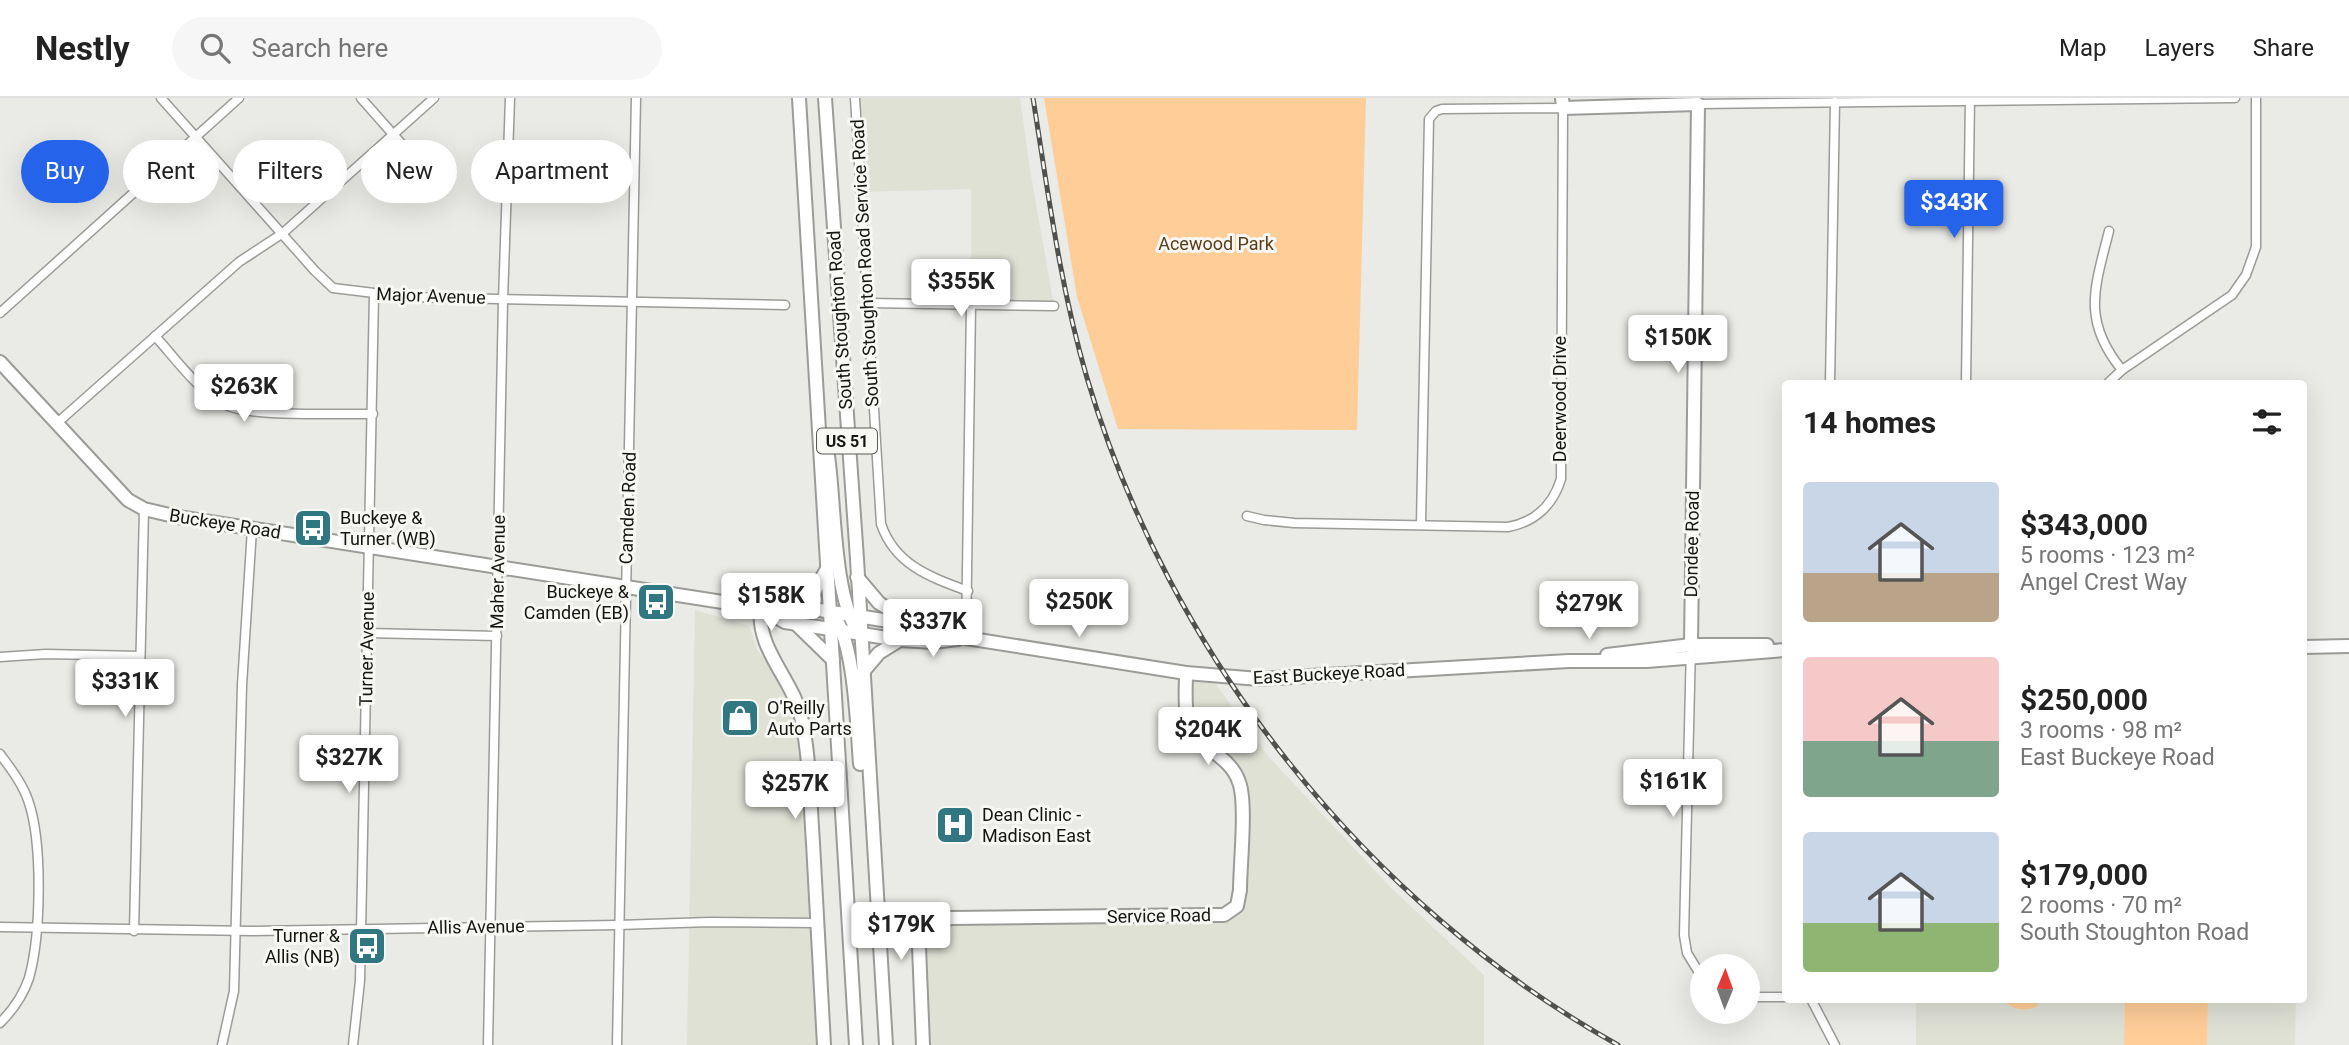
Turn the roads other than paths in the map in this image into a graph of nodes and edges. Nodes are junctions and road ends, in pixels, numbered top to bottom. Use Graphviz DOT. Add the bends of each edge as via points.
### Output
graph roads {
  1 [pos="161,98"];
  2 [pos="239,98"];
  3 [pos="361,98"];
  4 [pos="434,98"];
  5 [pos="510,98"];
  6 [pos="636,98"];
  7 [pos="799,98"];
  8 [pos="825,98"];
  9 [pos="855,98"];
  10 [pos="2235,98"];
  11 [pos="2256,98"];
  12 [pos="1970,99"];
  13 [pos="1835,102"];
  14 [pos="1562,103"];
  15 [pos="1698,104"];
  16 [pos="393,134"];
  17 [pos="197,137"];
  18 [pos="398,140"];
  19 [pos="2109,231"];
  20 [pos="283,233"];
  21 [pos="374,294"];
  22 [pos="503,300"];
  23 [pos="632,303"];
  24 [pos="869,303"];
  25 [pos="785,305"];
  26 [pos="971,305"];
  27 [pos="1054,306"];
  28 [pos="0,313"];
  29 [pos="155,336"];
  30 [pos="0,362"];
  31 [pos="2122,370"];
  32 [pos="1830,380"];
  33 [pos="1966,380"];
  34 [pos="2111,380"];
  35 [pos="817,386"];
  36 [pos="373,414"];
  37 [pos="56,424"];
  38 [pos="144,509"];
  39 [pos="1247,516"];
  40 [pos="1421,524"];
  41 [pos="252,529"];
  42 [pos="370,547"];
  43 [pos="828,567"];
  44 [pos="497,568"];
  45 [pos="857,577"];
  46 [pos="626,585"];
  47 [pos="968,591"];
  48 [pos="795,606"];
  49 [pos="761,608"];
  50 [pos="831,612"];
  51 [pos="854,615"];
  52 [pos="795,623"];
  53 [pos="914,625"];
  54 [pos="837,630"];
  55 [pos="367,633"];
  56 [pos="860,634"];
  57 [pos="497,636"];
  58 [pos="966,638"];
  59 [pos="900,640"];
  60 [pos="2349,646"];
  61 [pos="2307,647"];
  62 [pos="1782,648"];
  63 [pos="1691,652"];
  64 [pos="141,656"];
  65 [pos="0,657"];
  66 [pos="833,660"];
  67 [pos="862,673"];
  68 [pos="1186,673"];
  69 [pos="0,754"];
  70 [pos="877,888"];
  71 [pos="817,923"];
  72 [pos="618,925"];
  73 [pos="0,927"];
  74 [pos="490,927"];
  75 [pos="36,928"];
  76 [pos="235,929"];
  77 [pos="360,929"];
  78 [pos="134,931"];
  79 [pos="1690,958"];
  80 [pos="1760,997"];
  81 [pos="1782,997"];
  82 [pos="1813,1003"];
  83 [pos="0,1023"];
  84 [pos="222,1045"];
  85 [pos="353,1045"];
  86 [pos="488,1045"];
  87 [pos="617,1045"];
  88 [pos="824,1045"];
  89 [pos="856,1045"];
  90 [pos="886,1045"];
  91 [pos="923,1045"];
  92 [pos="1835,1045"];
  1 -- 17 [label="street, Major Avenue"];
  2 -- 17 [label="street"];
  3 -- 16 [label="street"];
  4 -- 16 [label="street"];
  5 -- 22 [label="street, Maher Avenue"];
  6 -- 23 [label="street, Camden Road"];
  7 -- 35 [label="main road, South Stoughton Road / US 51"];
  8 -- 45 [label="main road, South Stoughton Road / US 51"];
  9 -- 24 [label="street, South Stoughton Road Service Road"];
  10 -- 12 [label="street"];
  11 -- 31 [label="street" via="2256,247 2246,275 2232,295"];
  12 -- 13 [label="street"];
  12 -- 33 [label="street"];
  13 -- 15 [label="street"];
  13 -- 32 [label="street"];
  14 -- 15 [label="main road"];
  14 -- 40 [label="street, Deerwood Drive" via="1559,486 1543,511 1516,526"];
  14 -- 40 [label="street" via="1442,109 1429,119"];
  15 -- 63 [label="main road, Dondee Road"];
  16 -- 18 [label="street"];
  16 -- 20 [label="street"];
  17 -- 20 [label="street, Major Avenue"];
  17 -- 28 [label="street"];
  19 -- 31 [label="street" via="2095,285 2094,309 2097,328"];
  20 -- 21 [label="street, Major Avenue" via="327,284"];
  20 -- 29 [label="street" via="239,262"];
  21 -- 22 [label="street, Major Avenue"];
  21 -- 36 [label="street, Turner Avenue"];
  22 -- 23 [label="street, Major Avenue"];
  22 -- 44 [label="street, Maher Avenue"];
  23 -- 25 [label="street, Major Avenue"];
  23 -- 46 [label="street, Camden Road"];
  24 -- 26 [label="street"];
  24 -- 47 [label="street, South Stoughton Road Service Road" via="881,524 899,556"];
  26 -- 27 [label="street"];
  26 -- 47 [label="street"];
  29 -- 36 [label="street" via="196,381 227,405 264,412"];
  29 -- 37 [label="street"];
  30 -- 37 [label="main road, Buckeye Road"];
  31 -- 34 [label="street"];
  35 -- 43 [label="main road, South Stoughton Road / US 51"];
  35 -- 51 [label="main road" via="840,568"];
  36 -- 42 [label="street, Turner Avenue"];
  37 -- 38 [label="main road, Buckeye Road" via="112,484"];
  38 -- 41 [label="main road, Buckeye Road"];
  38 -- 64 [label="street"];
  39 -- 40 [label="street, Deerwood Drive" via="1294,523"];
  41 -- 42 [label="main road, Buckeye Road"];
  41 -- 76 [label="street"];
  42 -- 44 [label="main road, Buckeye Road"];
  42 -- 55 [label="street, Turner Avenue"];
  43 -- 48 [label="main road" via="814,592"];
  43 -- 50 [label="main road, South Stoughton Road / US 51"];
  44 -- 46 [label="main road, Buckeye Road"];
  44 -- 57 [label="street, Maher Avenue"];
  45 -- 51 [label="main road, South Stoughton Road / US 51"];
  45 -- 53 [label="main road" via="878,603"];
  46 -- 49 [label="main road, Buckeye Road"];
  46 -- 72 [label="street, Camden Road"];
  47 -- 58 [label="street"];
  48 -- 49 [label="main road, Buckeye Road"];
  48 -- 50 [label="main road, Buckeye Road"];
  49 -- 52 [label="main road, Buckeye Road"];
  49 -- 71 [label="main road" via="763,639 789,685 803,724"];
  50 -- 51 [label="main road, East Buckeye Road"];
  50 -- 54 [label="main road, South Stoughton Road / US 51"];
  51 -- 53 [label="main road, East Buckeye Road"];
  51 -- 56 [label="main road"];
  52 -- 54 [label="main road, Buckeye Road"];
  52 -- 66 [label="main road"];
  53 -- 58 [label="main road, East Buckeye Road"];
  54 -- 56 [label="main road, East Buckeye Road"];
  54 -- 66 [label="main road, South Stoughton Road / US 51"];
  54 -- 70 [label="main road" via="853,691 868,861"];
  55 -- 57 [label="street"];
  55 -- 77 [label="street, Turner Avenue"];
  56 -- 59 [label="main road, East Buckeye Road"];
  56 -- 67 [label="main road"];
  57 -- 74 [label="street, Maher Avenue"];
  58 -- 59 [label="main road, East Buckeye Road"];
  58 -- 68 [label="main road, East Buckeye Road"];
  59 -- 67 [label="main road" via="879,653"];
  60 -- 61 [label="main road"];
  62 -- 63 [label="main road, East Buckeye Road"];
  63 -- 68 [label="main road, East Buckeye Road" via="1259,680"];
  63 -- 79 [label="street, Dondee Road" via="1684,936"];
  64 -- 65 [label="street"];
  64 -- 78 [label="street"];
  66 -- 89 [label="main road, South Stoughton Road / US 51"];
  67 -- 70 [label="main road"];
  68 -- 91 [label="main road, Service Road" via="1190,724 1231,766 1241,786 1240,890 1235,909 1224,915 951,918 934,924 919,947"];
  69 -- 75 [label="street" via="22,786 33,817"];
  70 -- 90 [label="main road"];
  71 -- 72 [label="street, Allis Avenue"];
  71 -- 88 [label="main road"];
  72 -- 74 [label="street, Allis Avenue"];
  72 -- 87 [label="street, Camden Road"];
  73 -- 75 [label="street, Allis Avenue"];
  74 -- 77 [label="street, Allis Avenue"];
  74 -- 86 [label="street, Maher Avenue"];
  75 -- 78 [label="street, Allis Avenue"];
  75 -- 83 [label="street" via="28,979 17,1003"];
  76 -- 77 [label="street, Allis Avenue"];
  76 -- 78 [label="street, Allis Avenue"];
  76 -- 84 [label="street" via="234,991"];
  77 -- 85 [label="street, Turner Avenue"];
  80 -- 81 [label="street"];
  82 -- 92 [label="street"];
}
